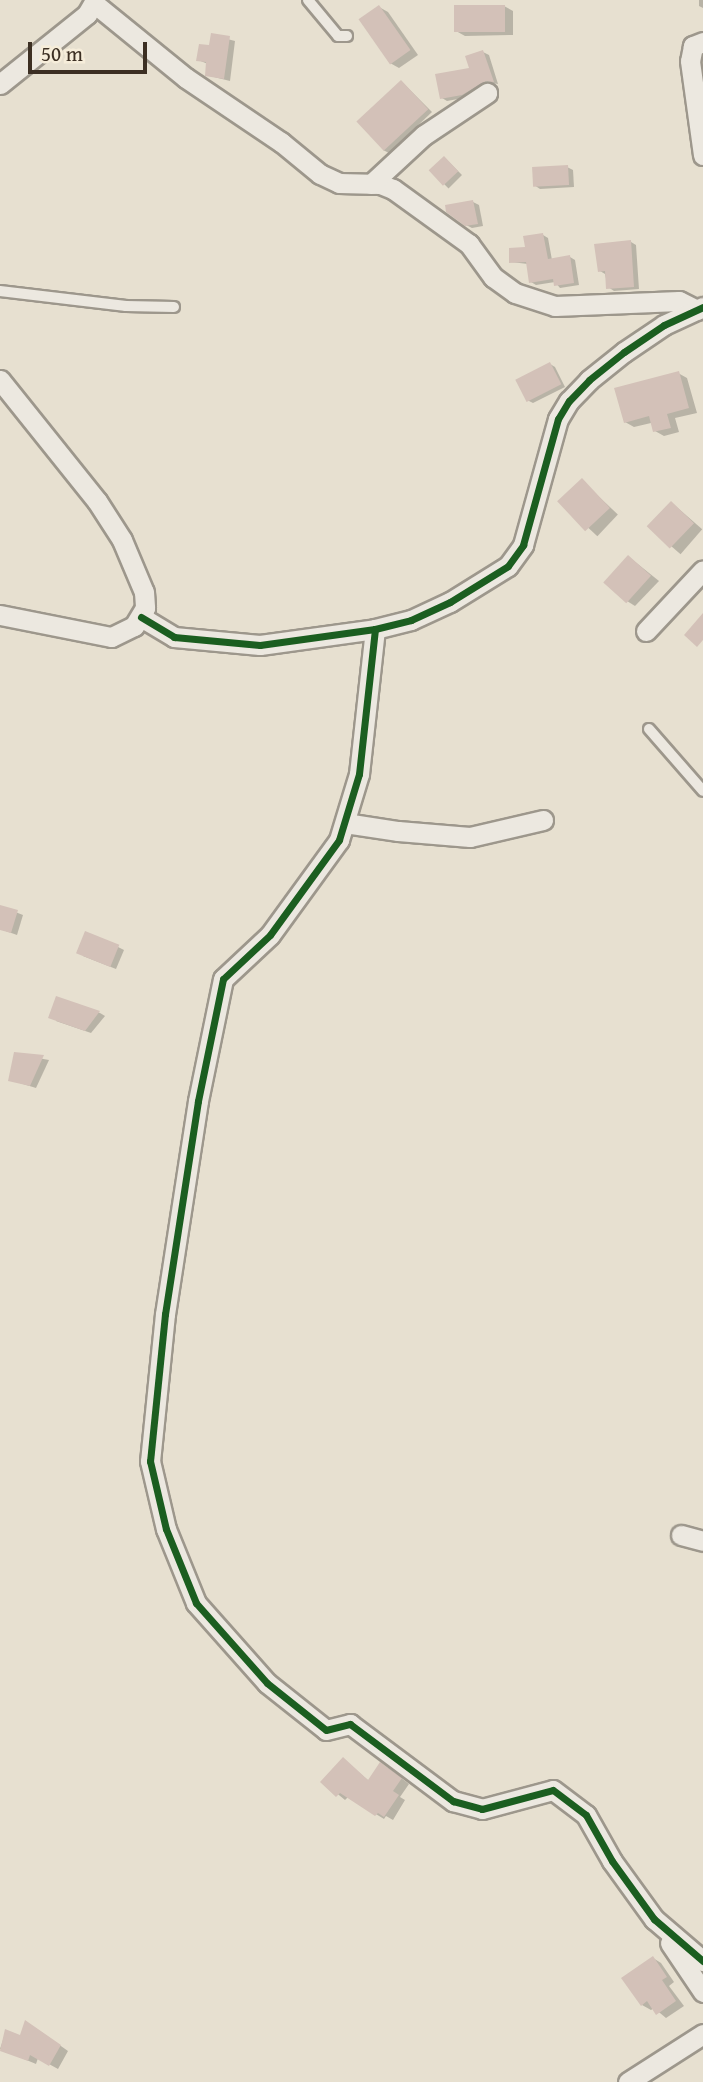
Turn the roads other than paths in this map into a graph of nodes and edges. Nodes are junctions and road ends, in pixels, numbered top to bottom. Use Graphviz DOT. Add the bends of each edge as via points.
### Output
graph roads {
  1 [pos="308,0"];
  2 [pos="95,2"];
  3 [pos="348,36"];
  4 [pos="703,42"];
  5 [pos="0,84"];
  6 [pos="487,93"];
  7 [pos="703,155"];
  8 [pos="371,184"];
  9 [pos="0,291"];
  10 [pos="174,307"];
  11 [pos="700,309"];
  12 [pos="0,380"];
  13 [pos="703,570"];
  14 [pos="0,615"];
  15 [pos="141,617"];
  16 [pos="375,629"];
  17 [pos="646,631"];
  18 [pos="649,729"];
  19 [pos="703,791"];
  20 [pos="543,820"];
  21 [pos="345,823"];
  22 [pos="681,1535"];
  23 [pos="703,1541"];
  24 [pos="654,1919"];
  25 [pos="703,1961"];
  26 [pos="703,1992"];
  27 [pos="703,2034"];
  28 [pos="628,2082"];
  1 -- 3 [label="lane" via="338,36"];
  2 -- 5 [label="street" via="87,14"];
  2 -- 8 [label="street" via="186,78 320,174 339,183"];
  4 -- 7 [label="street" via="693,46 690,61"];
  6 -- 8 [label="street" via="424,135"];
  8 -- 11 [label="street" via="393,188 461,239 484,260 493,277 515,293 555,306 666,301"];
  9 -- 10 [label="lane"];
  11 -- 16 [label="street" via="664,325 624,352 569,401 558,419 523,545 508,566 450,602 411,620"];
  12 -- 15 [label="street" via="97,501 122,540 144,592"];
  13 -- 17 [label="street"];
  14 -- 15 [label="street" via="99,637 122,633"];
  15 -- 16 [label="street" via="174,637 260,645"];
  16 -- 21 [label="street" via="359,774"];
  18 -- 19 [label="lane"];
  20 -- 21 [label="street" via="471,836"];
  21 -- 24 [label="street" via="339,840 270,934 223,979 198,1101 164,1327 150,1461 166,1529 196,1603 267,1683 316,1723 326,1730 350,1724 453,1801 482,1809 553,1790 586,1815"];
  22 -- 23 [label="street"];
  24 -- 25 [label="street"];
  24 -- 26 [label="street"];
  27 -- 28 [label="street"];
}
